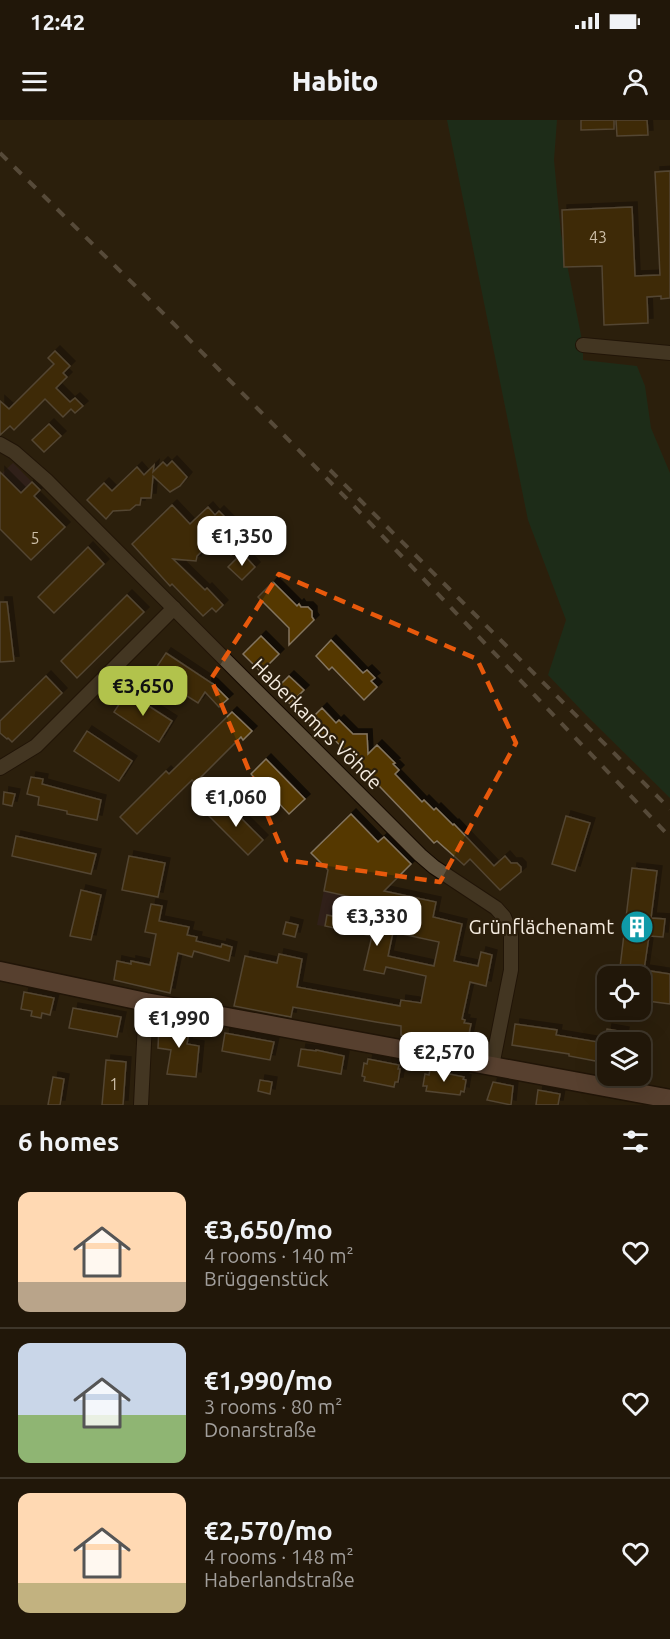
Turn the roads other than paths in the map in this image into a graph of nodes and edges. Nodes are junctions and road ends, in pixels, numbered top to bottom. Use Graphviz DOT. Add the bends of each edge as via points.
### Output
graph roads {
  1 [pos="584,345"];
  2 [pos="670,353"];
  3 [pos="0,444"];
  4 [pos="174,608"];
  5 [pos="0,768"];
  6 [pos="0,971"];
  7 [pos="146,1002"];
  8 [pos="492,1066"];
  9 [pos="670,1099"];
  10 [pos="141,1105"];
  1 -- 2 [label="street"];
  3 -- 4 [label="street, Haberkamps Vöhde" via="30,464"];
  4 -- 5 [label="street" via="36,746"];
  4 -- 8 [label="street, Haberkamps Vöhde" via="420,855 487,900 504,917 511,935 512,961"];
  6 -- 7 [label="street"];
  7 -- 8 [label="street"];
  7 -- 10 [label="street"];
  8 -- 9 [label="street"];
}
